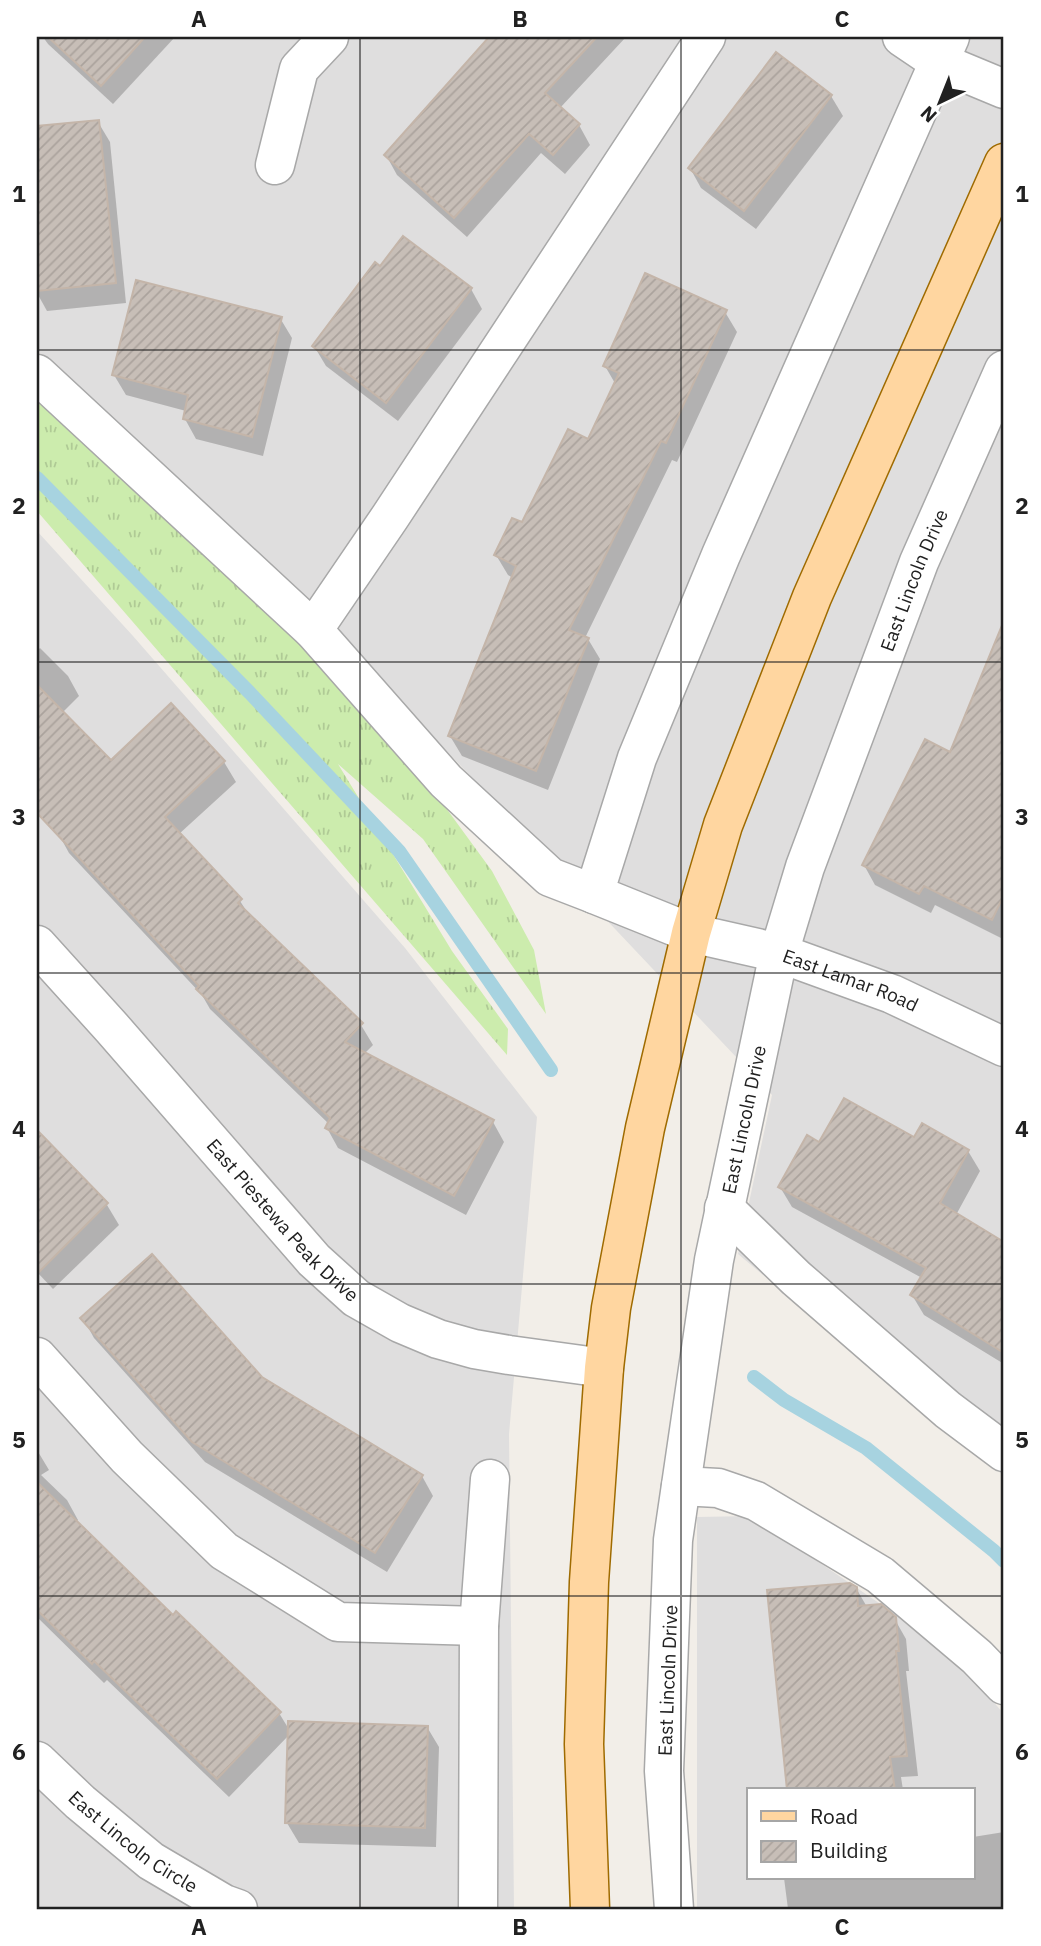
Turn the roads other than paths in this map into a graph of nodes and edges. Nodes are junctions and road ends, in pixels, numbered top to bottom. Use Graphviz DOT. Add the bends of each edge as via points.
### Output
graph roads {
  1 [pos="329,37"];
  2 [pos="706,37"];
  3 [pos="902,37"];
  4 [pos="945,50"];
  5 [pos="1004,89"];
  6 [pos="1004,163"];
  7 [pos="275,165"];
  8 [pos="1004,370"];
  9 [pos="37,374"];
  10 [pos="313,629"];
  11 [pos="594,894"];
  12 [pos="691,933"];
  13 [pos="37,945"];
  14 [pos="779,953"];
  15 [pos="1004,1047"];
  16 [pos="724,1208"];
  17 [pos="37,1357"];
  18 [pos="604,1368"];
  19 [pos="1004,1452"];
  20 [pos="491,1479"];
  21 [pos="681,1486"];
  22 [pos="479,1626"];
  23 [pos="1004,1685"];
  24 [pos="37,1761"];
  25 [pos="238,1909"];
  26 [pos="478,1909"];
  27 [pos="590,1909"];
  28 [pos="674,1909"];
  1 -- 7 [label="street" via="299,69"];
  2 -- 10 [label="street"];
  3 -- 4 [label="street"];
  4 -- 5 [label="street"];
  4 -- 11 [label="street" via="636,758"];
  6 -- 12 [label="main road" via="812,597 723,825"];
  8 -- 14 [label="street, East Lincoln Drive" via="919,562 805,867"];
  9 -- 10 [label="street"];
  10 -- 11 [label="street" via="446,781 550,877"];
  11 -- 12 [label="street"];
  12 -- 14 [label="street, East Lamar Road"];
  12 -- 18 [label="main road" via="645,1128"];
  13 -- 18 [label="street, East Piestewa Peak Drive" via="314,1261 356,1298 400,1323 450,1342"];
  14 -- 15 [label="street, East Lamar Road" via="892,994"];
  14 -- 16 [label="street, East Lincoln Drive"];
  16 -- 19 [label="street" via="796,1278 948,1410"];
  16 -- 21 [label="street, East Lincoln Drive"];
  17 -- 22 [label="street" via="127,1457 224,1551 338,1622"];
  18 -- 27 [label="main road" via="589,1582 584,1744"];
  20 -- 22 [label="street"];
  21 -- 23 [label="street" via="718,1488 756,1501 880,1575"];
  21 -- 28 [label="street, East Lincoln Drive" via="673,1541 664,1771"];
  22 -- 26 [label="street"];
  24 -- 25 [label="street, East Lincoln Circle" via="151,1861"];
}
